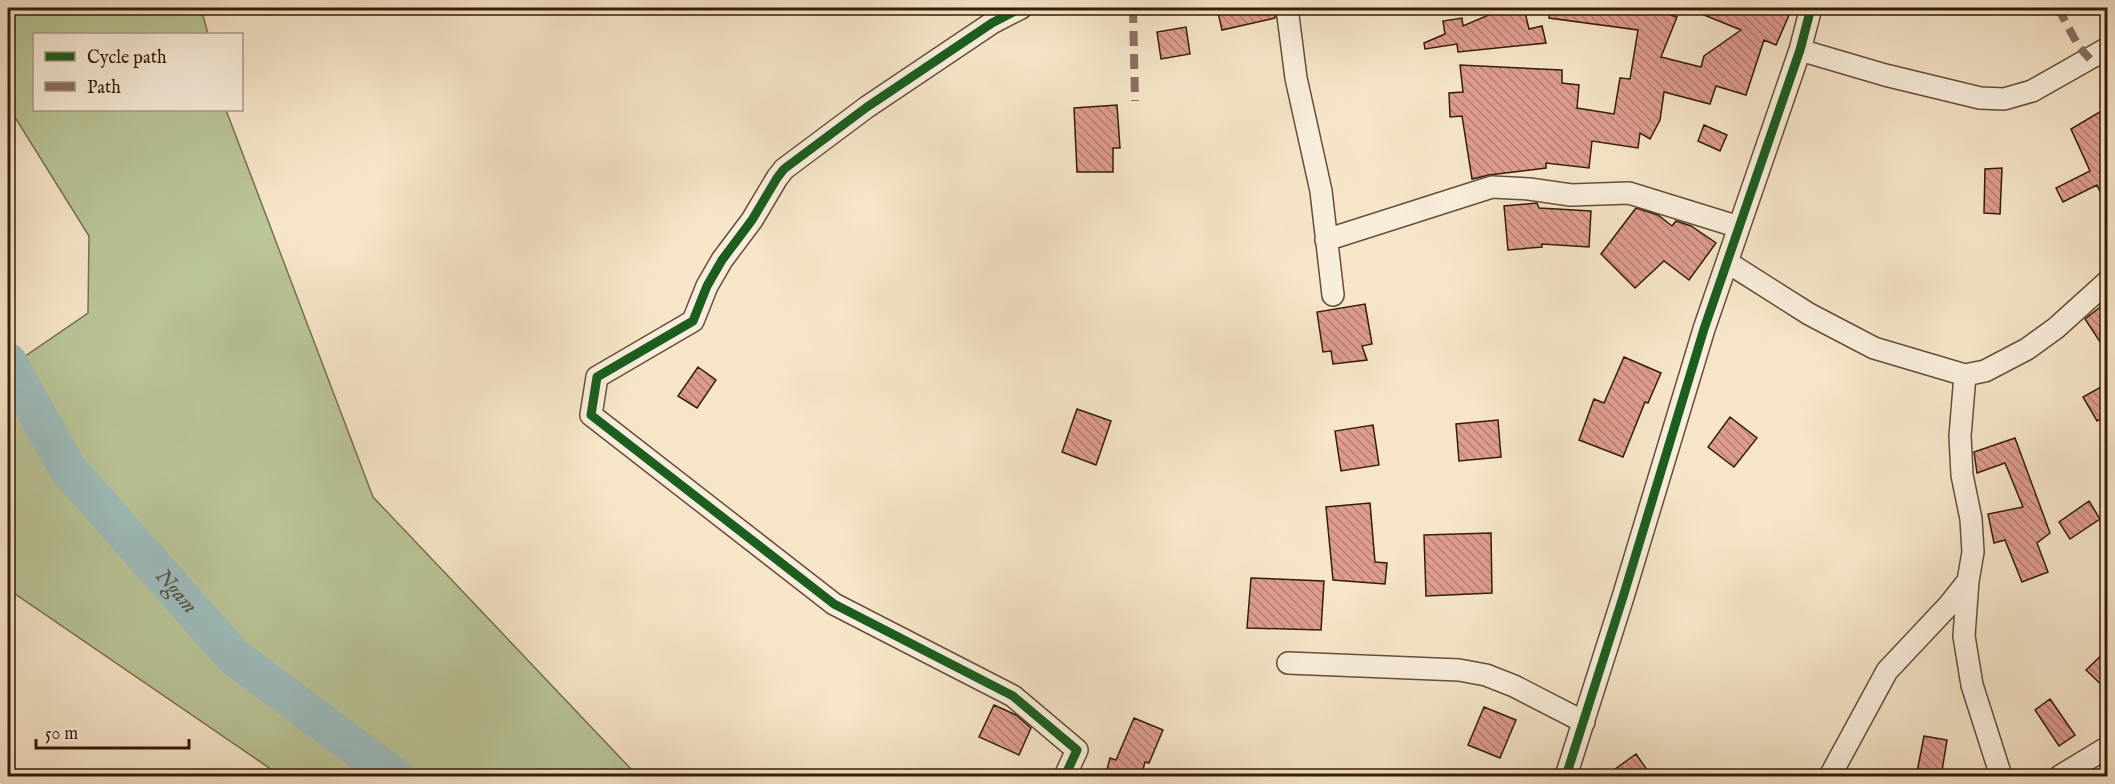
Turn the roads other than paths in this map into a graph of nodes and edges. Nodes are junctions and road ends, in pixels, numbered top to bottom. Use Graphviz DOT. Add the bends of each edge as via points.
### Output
graph roads {
  1 [pos="1021,8"];
  2 [pos="1287,8"];
  3 [pos="1811,8"];
  4 [pos="2108,48"];
  5 [pos="1800,50"];
  6 [pos="1739,227"];
  7 [pos="1326,240"];
  8 [pos="1727,262"];
  9 [pos="2108,281"];
  10 [pos="1333,295"];
  11 [pos="1965,375"];
  12 [pos="1968,581"];
  13 [pos="1288,663"];
  14 [pos="1584,722"];
  15 [pos="2108,747"];
  16 [pos="1065,777"];
  17 [pos="1566,777"];
  18 [pos="1830,777"];
  19 [pos="2001,777"];
  20 [pos="2060,777"];
  1 -- 16 [label="street" via="992,23 867,107 784,170 722,260 693,321 597,377 591,416 834,604 1013,696 1077,750"];
  2 -- 7 [label="street" via="1296,78 1322,191"];
  3 -- 5 [label="street"];
  4 -- 5 [label="street" via="2032,91 2004,99 1980,99"];
  5 -- 6 [label="street"];
  6 -- 7 [label="street" via="1629,193 1571,195 1491,187"];
  6 -- 8 [label="street"];
  7 -- 10 [label="street"];
  8 -- 11 [label="street" via="1809,314 1874,348"];
  8 -- 14 [label="street"];
  9 -- 11 [label="street" via="2027,349 1985,371"];
  11 -- 12 [label="street" via="1960,436 1973,552"];
  12 -- 18 [label="street" via="1887,671"];
  12 -- 19 [label="street" via="1964,636 1972,685"];
  13 -- 14 [label="street" via="1459,670 1486,675"];
  14 -- 17 [label="street"];
  15 -- 20 [label="street"];
}
